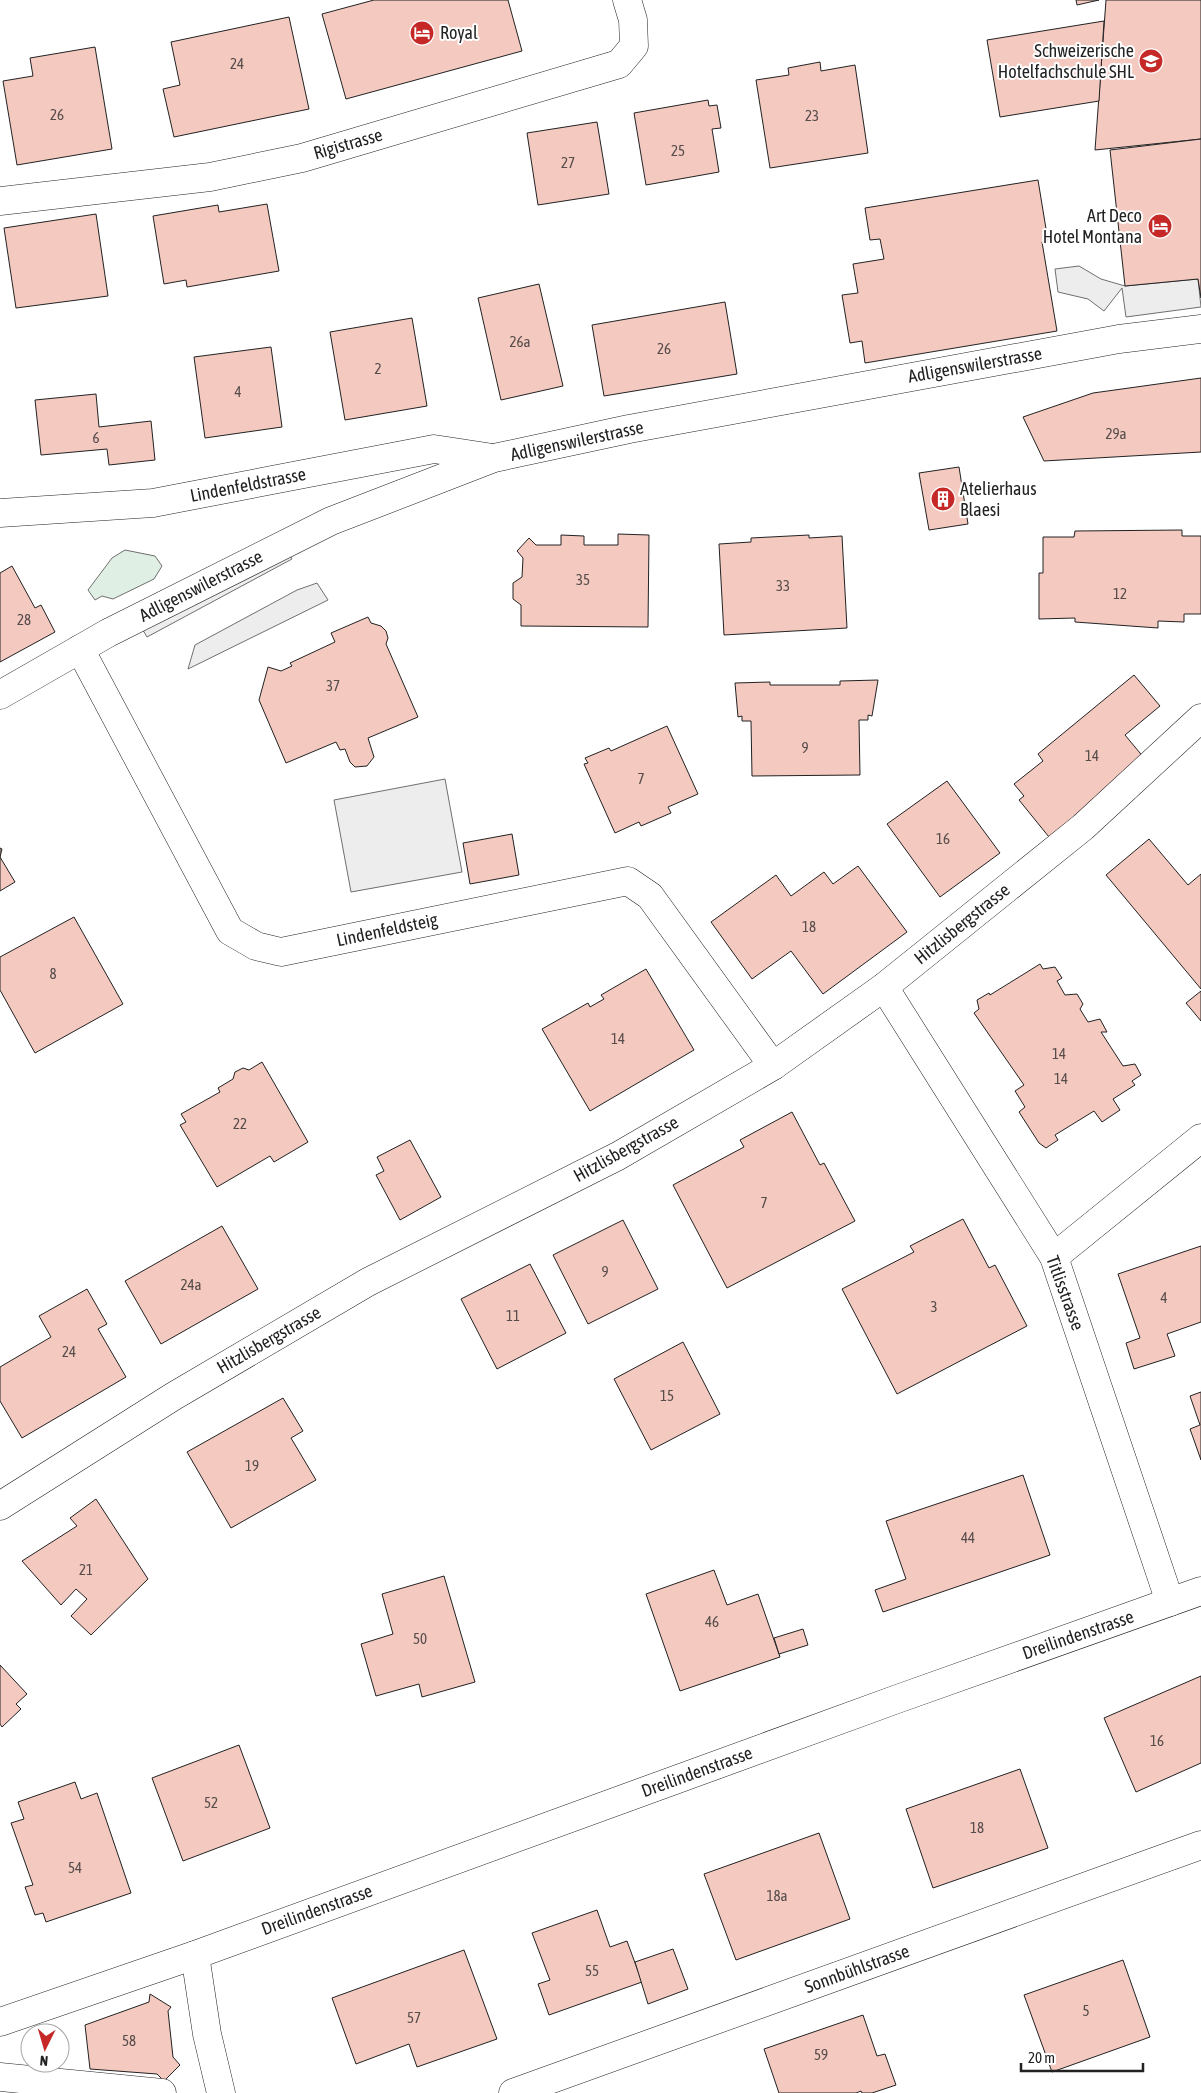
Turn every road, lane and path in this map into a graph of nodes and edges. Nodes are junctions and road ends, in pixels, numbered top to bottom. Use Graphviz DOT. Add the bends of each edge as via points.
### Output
graph roads {
  1 [pos="627,0"];
  2 [pos="0,201"];
  3 [pos="1201,329"];
  4 [pos="494,458"];
  5 [pos="0,512"];
  6 [pos="80,649"];
  7 [pos="0,695"];
  8 [pos="1201,718"];
  9 [pos="884,987"];
  10 [pos="773,1066"];
  11 [pos="1201,1138"];
  12 [pos="1054,1257"];
  13 [pos="0,1506"];
  14 [pos="1201,1591"];
  15 [pos="1170,1602"];
  16 [pos="1201,1845"];
  17 [pos="195,1955"];
  18 [pos="0,2022"];
  19 [pos="0,2077"];
  20 [pos="162,2093"];
  21 [pos="221,2093"];
  22 [pos="513,2093"];
  1 -- 2 [label="street, Rigistrasse" via="633,20 634,46 619,64 302,158 210,176"];
  3 -- 4 [label="street, Adligenswilerstrasse" via="1109,341 629,429"];
  4 -- 5 [label="street, Lindenfeldstrasse" via="434,449 153,503"];
  4 -- 6 [label="street, Adligenswilerstrasse" via="331,521"];
  6 -- 7 [label="street, Adligenswilerstrasse"];
  6 -- 10 [label="street, Lindenfeldsteig" via="230,931 256,946 281,952 628,881 650,896"];
  8 -- 9 [label="street, Hitzlisbergstrasse" via="1083,827"];
  9 -- 10 [label="street, Hitzlisbergstrasse"];
  9 -- 12 [label="street, Titlisstrasse"];
  10 -- 13 [label="street, Hitzlisbergstrasse" via="618,1156 368,1282 174,1396"];
  11 -- 12 [label="street"];
  12 -- 15 [label="street, Titlisstrasse"];
  14 -- 15 [label="street, Dreilindenstrasse"];
  15 -- 17 [label="street, Dreilindenstrasse"];
  16 -- 22 [label="street, Sonnbühlstrasse"];
  17 -- 18 [label="street, Dreilindenstrasse"];
  17 -- 21 [label="street" via="207,2034"];
  19 -- 20 [label="street"];
}
